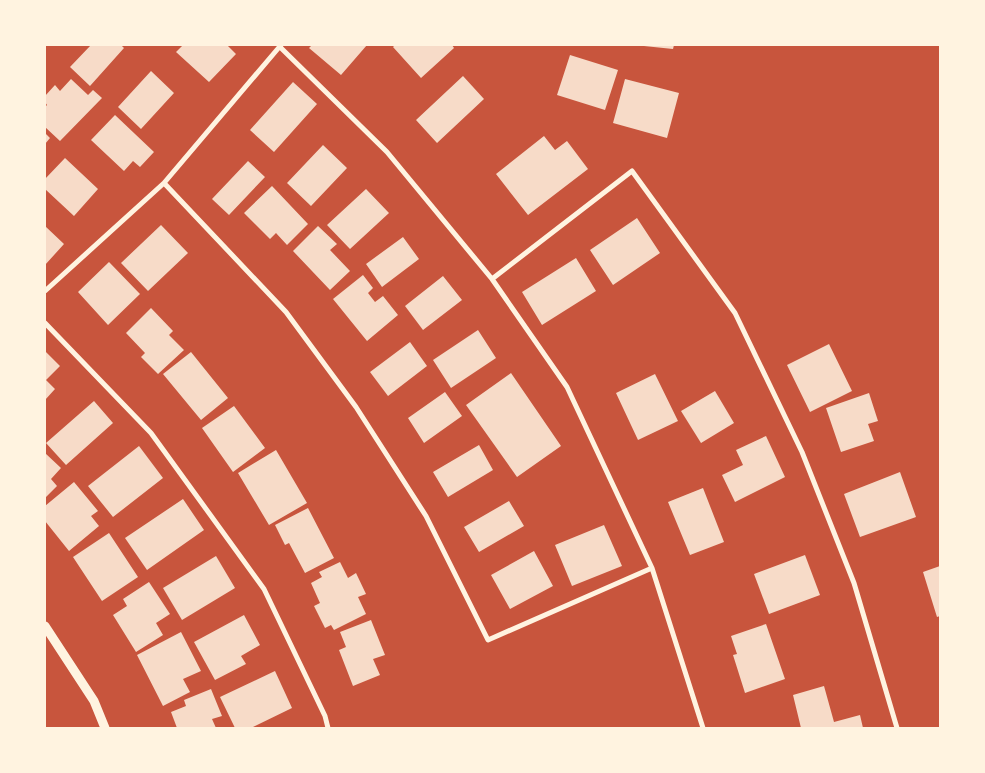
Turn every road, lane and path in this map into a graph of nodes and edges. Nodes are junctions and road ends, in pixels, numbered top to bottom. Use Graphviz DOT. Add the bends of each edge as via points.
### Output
graph roads {
  1 [pos="281,46"];
  2 [pos="164,183"];
  3 [pos="492,279"];
  4 [pos="45,291"];
  5 [pos="45,323"];
  6 [pos="652,568"];
  7 [pos="45,626"];
  8 [pos="105,728"];
  9 [pos="328,728"];
  10 [pos="703,728"];
  11 [pos="897,728"];
  1 -- 2 [label="street"];
  1 -- 3 [label="street" via="387,152"];
  2 -- 4 [label="street"];
  2 -- 6 [label="street" via="286,312 356,407 426,516 488,640"];
  3 -- 6 [label="street" via="567,387"];
  3 -- 11 [label="street" via="632,171 734,313 802,452 854,583"];
  5 -- 9 [label="street" via="151,433 264,589"];
  6 -- 10 [label="street"];
  7 -- 8 [label="street" via="94,702"];
}
